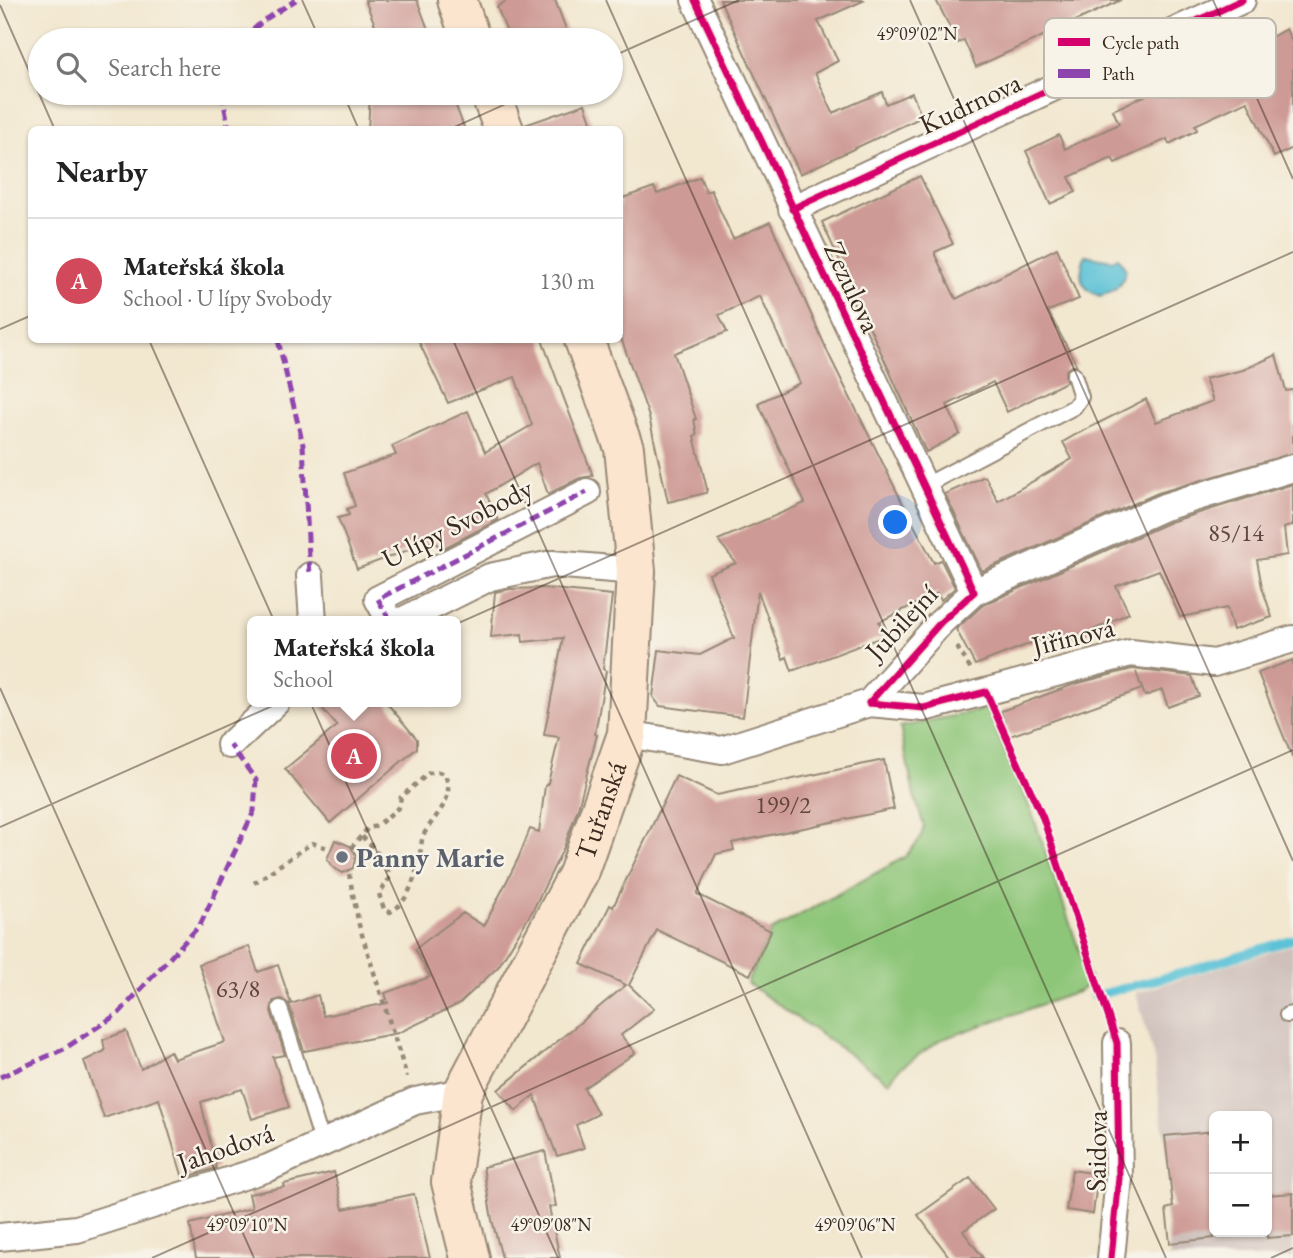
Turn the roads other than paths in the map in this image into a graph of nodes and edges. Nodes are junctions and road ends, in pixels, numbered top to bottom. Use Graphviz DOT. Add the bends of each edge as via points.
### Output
graph roads {
  1 [pos="457,0"];
  2 [pos="695,0"];
  3 [pos="1242,0"];
  4 [pos="1203,18"];
  5 [pos="467,28"];
  6 [pos="1044,92"];
  7 [pos="495,105"];
  8 [pos="502,126"];
  9 [pos="792,209"];
  10 [pos="585,343"];
  11 [pos="1074,375"];
  12 [pos="1293,468"];
  13 [pos="924,486"];
  14 [pos="587,492"];
  15 [pos="636,571"];
  16 [pos="310,576"];
  17 [pos="974,592"];
  18 [pos="313,616"];
  19 [pos="387,616"];
  20 [pos="412,616"];
  21 [pos="1293,639"];
  22 [pos="869,703"];
  23 [pos="271,707"];
  24 [pos="627,734"];
  25 [pos="230,745"];
  26 [pos="280,1008"];
  27 [pos="1117,1043"];
  28 [pos="463,1092"];
  29 [pos="323,1145"];
  30 [pos="0,1237"];
  31 [pos="470,1258"];
  32 [pos="1111,1258"];
  1 -- 5 [label="main road"];
  2 -- 9 [label="street, Zezulova"];
  3 -- 4 [label="street, Kudrnova"];
  6 -- 9 [label="street, Kudrnova"];
  7 -- 8 [label="main road"];
  9 -- 13 [label="street, Zezulova"];
  10 -- 15 [label="main road, Tuřanská" via="624,448"];
  11 -- 13 [label="lane" via="1081,397 1074,407"];
  12 -- 17 [label="street, Jubilejní" via="1164,507"];
  13 -- 17 [label="street, Zezulova"];
  14 -- 19 [label="street, U lípy Svobody" via="378,599"];
  15 -- 20 [label="street" via="552,564 491,577"];
  15 -- 24 [label="main road, Tuřanská"];
  16 -- 18 [label="street"];
  17 -- 22 [label="street, Jubilejní"];
  21 -- 22 [label="street, Jiřinová" via="1214,663 1131,653 924,708"];
  22 -- 24 [label="street, Jubilejní" via="722,750"];
  23 -- 25 [label="street"];
  24 -- 28 [label="main road, Tuřanská" via="578,874"];
  26 -- 29 [label="lane"];
  27 -- 32 [label="street, Saidova" via="1119,1178"];
  28 -- 29 [label="street, Jahodová" via="415,1101"];
  28 -- 31 [label="main road, Tuřanská" via="451,1182"];
  29 -- 30 [label="street, Jahodová" via="268,1168 77,1229"];
}
